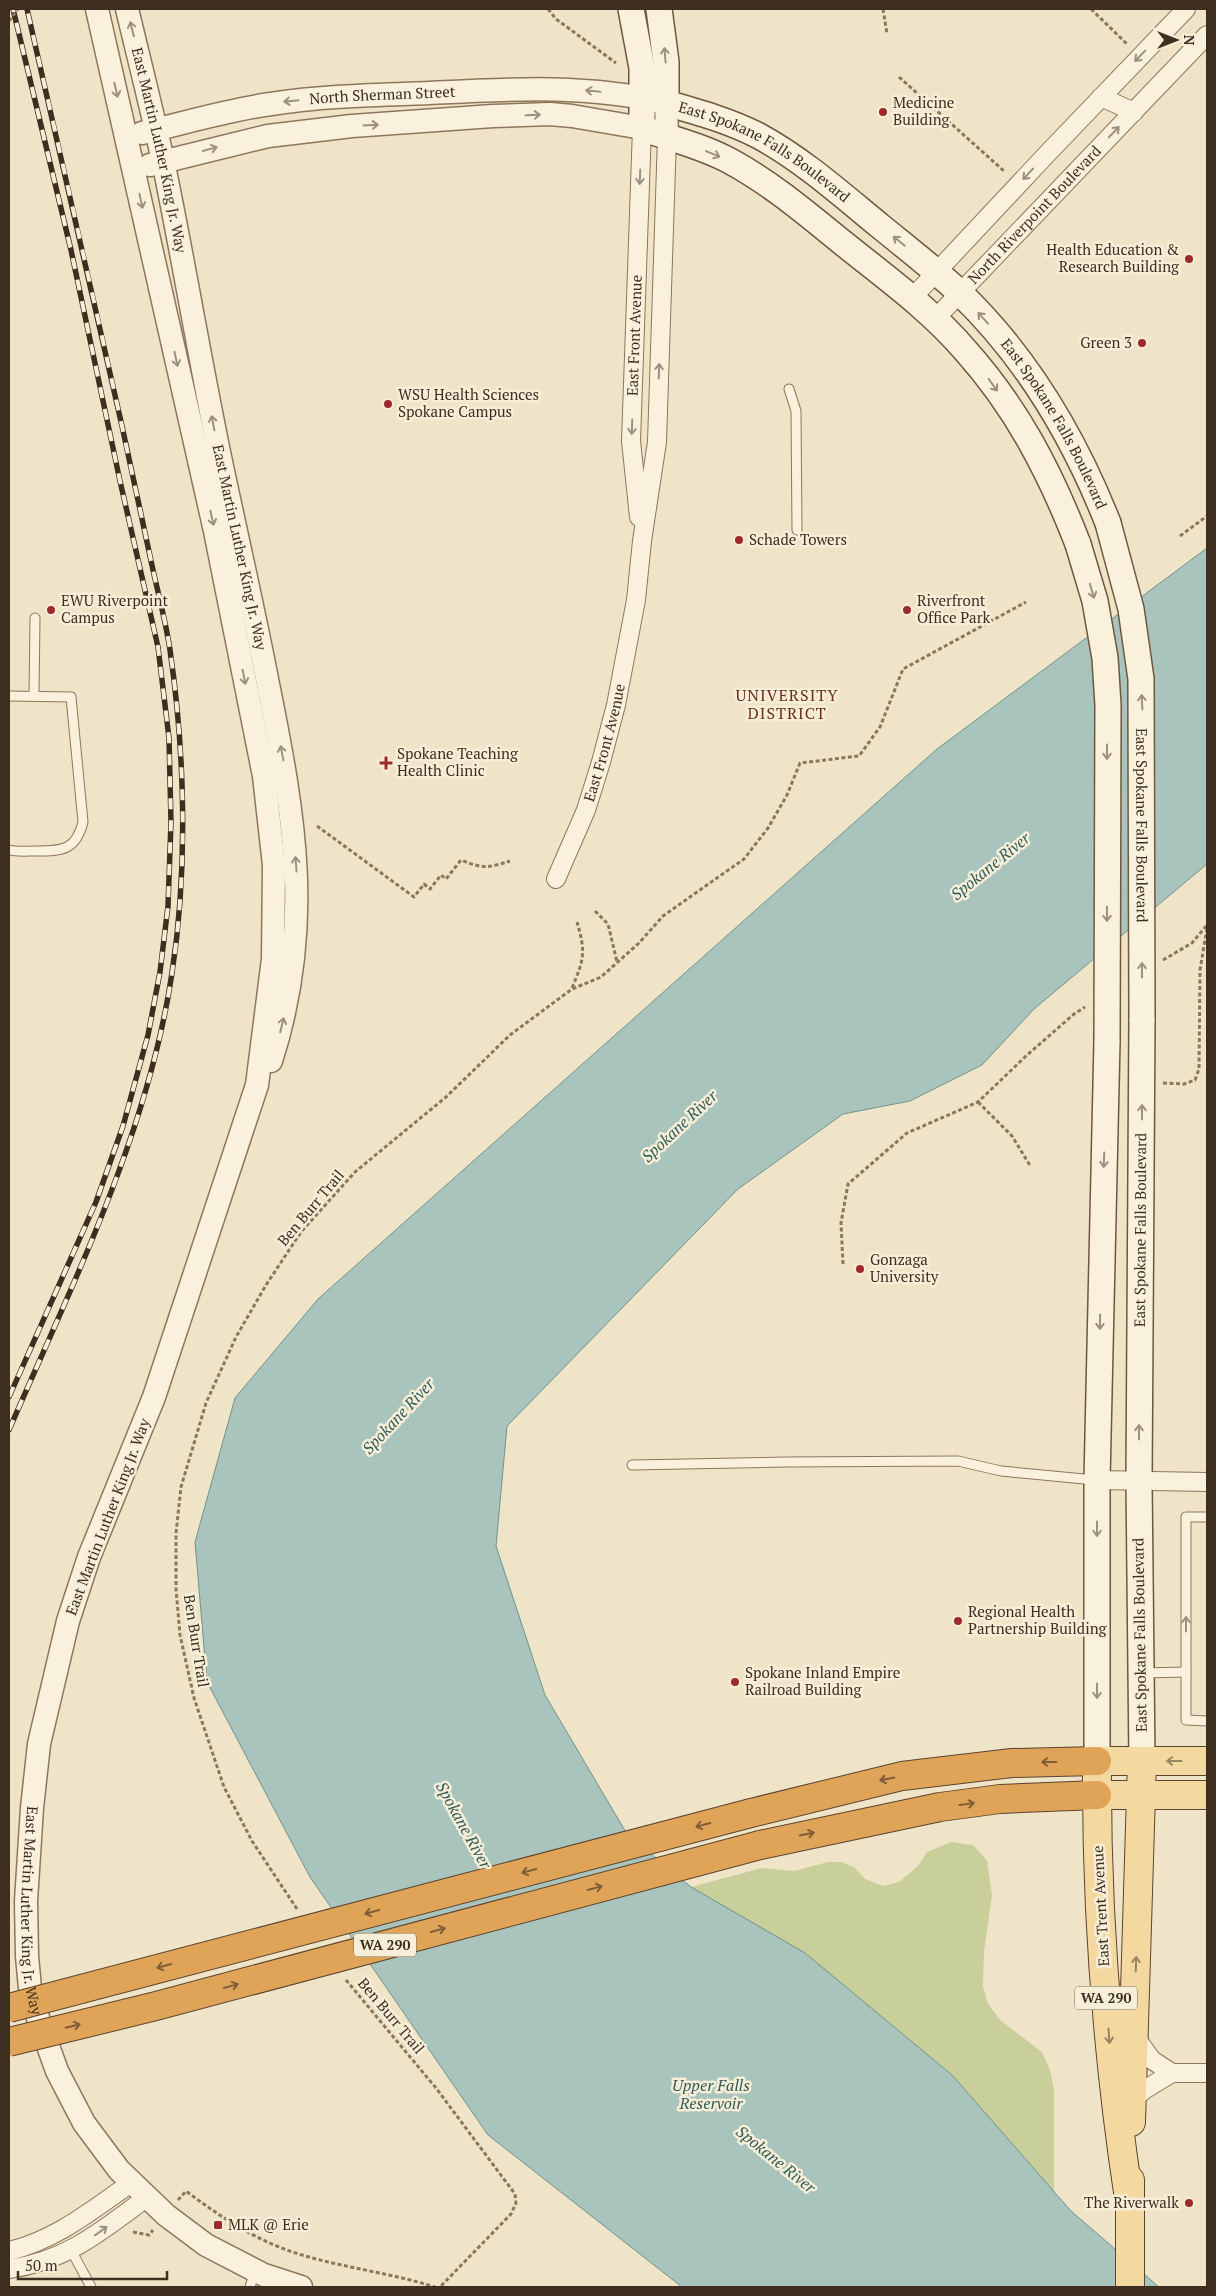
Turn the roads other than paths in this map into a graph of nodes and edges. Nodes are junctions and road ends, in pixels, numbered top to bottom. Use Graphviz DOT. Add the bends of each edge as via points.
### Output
graph roads {
  1 [pos="97,9"];
  2 [pos="127,9"];
  3 [pos="631,9"];
  4 [pos="659,9"];
  5 [pos="1186,9"];
  6 [pos="1207,35"];
  7 [pos="642,97"];
  8 [pos="1101,97"];
  9 [pos="666,102"];
  10 [pos="1134,112"];
  11 [pos="642,128"];
  12 [pos="156,130"];
  13 [pos="127,136"];
  14 [pos="667,137"];
  15 [pos="163,162"];
  16 [pos="134,169"];
  17 [pos="936,272"];
  18 [pos="959,292"];
  19 [pos="912,298"];
  20 [pos="935,319"];
  21 [pos="789,390"];
  22 [pos="797,530"];
  23 [pos="642,541"];
  24 [pos="35,618"];
  25 [pos="34,695"];
  26 [pos="9,696"];
  27 [pos="9,850"];
  28 [pos="556,879"];
  29 [pos="256,1085"];
  30 [pos="632,1466"];
  31 [pos="1097,1480"];
  32 [pos="1139,1481"];
  33 [pos="1207,1482"];
  34 [pos="1207,1517"];
  35 [pos="1186,1672"];
  36 [pos="1141,1673"];
  37 [pos="1207,1720"];
  38 [pos="1097,1761"];
  39 [pos="1142,1761"];
  40 [pos="1207,1761"];
  41 [pos="1142,1795"];
  42 [pos="1207,1795"];
  43 [pos="1097,1796"];
  44 [pos="9,2008"];
  45 [pos="1134,2035"];
  46 [pos="9,2042"];
  47 [pos="1172,2073"];
  48 [pos="1207,2073"];
  49 [pos="1132,2100"];
  50 [pos="138,2190"];
  51 [pos="1129,2207"];
  52 [pos="71,2250"];
  53 [pos="9,2251"];
  54 [pos="9,2269"];
  55 [pos="252,2279"];
  56 [pos="91,2287"];
  57 [pos="301,2287"];
  58 [pos="1130,2287"];
  1 -- 13 [label="street, East Martin Luther King Jr. Way, one-way"];
  12 -- 2 [label="street, East Martin Luther King Jr. Way, one-way"];
  3 -- 7 [label="main road" via="639,48"];
  9 -- 4 [label="main road, East Spokane Falls Boulevard, one-way" via="666,62"];
  5 -- 8 [label="street, North Riverpoint Boulevard, one-way"];
  6 -- 10 [label="street, North Riverpoint Boulevard"];
  7 -- 9 [label="street, East Spokane Falls Boulevard"];
  7 -- 11 [label="main road"];
  7 -- 12 [label="street, North Sherman Street, one-way" via="540,89 337,96 270,104"];
  8 -- 10 [label="street"];
  8 -- 17 [label="street, North Riverpoint Boulevard, one-way"];
  9 -- 14 [label="street, East Spokane Falls Boulevard"];
  17 -- 9 [label="main road, East Spokane Falls Boulevard, one-way" via="787,154 758,136 719,119"];
  18 -- 10 [label="street, North Riverpoint Boulevard, one-way"];
  11 -- 14 [label="main road, East Spokane Falls Boulevard"];
  15 -- 11 [label="street, North Sherman Street, one-way" via="220,147 306,131 493,116 572,116"];
  11 -- 23 [label="street, East Front Avenue, one-way" via="631,441"];
  12 -- 13 [label="street, North Sherman Street"];
  12 -- 15 [label="street, East Martin Luther King Jr. Way"];
  13 -- 16 [label="street, East Martin Luther King Jr. Way"];
  14 -- 19 [label="main road, East Spokane Falls Boulevard, one-way" via="730,161 761,181"];
  23 -- 14 [label="street, East Front Avenue, one-way" via="657,442"];
  15 -- 16 [label="street, North Sherman Street"];
  29 -- 15 [label="street, East Martin Luther King Jr. Way, one-way" via="267,1072 290,988 297,899 292,814"];
  16 -- 29 [label="street, East Martin Luther King Jr. Way, one-way" via="219,550 268,798 274,865 274,950"];
  17 -- 18 [label="main road, East Spokane Falls Boulevard"];
  17 -- 19 [label="street, North Riverpoint Boulevard"];
  18 -- 20 [label="street, North Riverpoint Boulevard"];
  32 -- 18 [label="main road, East Spokane Falls Boulevard, one-way, bridge" via="1141,679 1131,609 1108,522 1084,467 1047,400 1018,358"];
  19 -- 20 [label="main road, East Spokane Falls Boulevard"];
  20 -- 31 [label="main road, East Spokane Falls Boulevard, one-way, bridge" via="964,349 1019,421 1047,470 1078,544 1095,601 1106,676 1106,1041"];
  21 -- 22 [label="lane" via="796,411"];
  23 -- 28 [label="street, East Front Avenue" via="636,600 613,715 586,810"];
  24 -- 25 [label="lane"];
  25 -- 26 [label="lane"];
  25 -- 27 [label="lane" via="71,697 83,822 80,836 71,845 57,851"];
  29 -- 50 [label="street, East Martin Luther King Jr. Way" via="154,1397 89,1556 68,1621 39,1744 32,1808 26,1901 30,1988 47,2046 68,2094 100,2147"];
  30 -- 31 [label="lane" via="958,1462 1001,1471"];
  31 -- 32 [label="street"];
  31 -- 38 [label="main road, East Spokane Falls Boulevard, one-way"];
  32 -- 33 [label="street"];
  32 -- 36 [label="main road, East Spokane Falls Boulevard"];
  35 -- 34 [label="lane, one-way" via="1186,1518"];
  35 -- 36 [label="lane"];
  35 -- 37 [label="lane" via="1186,1720"];
  36 -- 39 [label="main road, East Spokane Falls Boulevard"];
  38 -- 39 [label="main road, WA 290"];
  38 -- 43 [label="main road, East Trent Avenue"];
  38 -- 44 [label="highway, WA 290, one-way, bridge" via="1012,1763 902,1776"];
  40 -- 39 [label="main road, one-way"];
  39 -- 41 [label="main road, East Trent Avenue / WA 290"];
  41 -- 42 [label="main road"];
  41 -- 43 [label="main road"];
  45 -- 41 [label="main road, East Trent Avenue / WA 290, one-way"];
  46 -- 43 [label="highway, WA 290, one-way, bridge" via="760,1845 940,1807 1000,1799"];
  43 -- 51 [label="main road, East Trent Avenue / WA 290, one-way" via="1099,1890 1112,2070"];
  45 -- 47 [label="street" via="1152,2060"];
  45 -- 49 [label="main road, East Trent Avenue / WA 290"];
  47 -- 48 [label="street"];
  47 -- 49 [label="street"];
  49 -- 51 [label="main road, East Trent Avenue / WA 290"];
  52 -- 50 [label="street, one-way" via="91,2238"];
  50 -- 53 [label="street" via="54,2235"];
  50 -- 55 [label="street, East Martin Luther King Jr. Way"];
  51 -- 58 [label="main road, East Trent Avenue / WA 290"];
  52 -- 54 [label="street" via="45,2261"];
  52 -- 56 [label="lane"];
  55 -- 57 [label="street, East Martin Luther King Jr. Way"];
}
